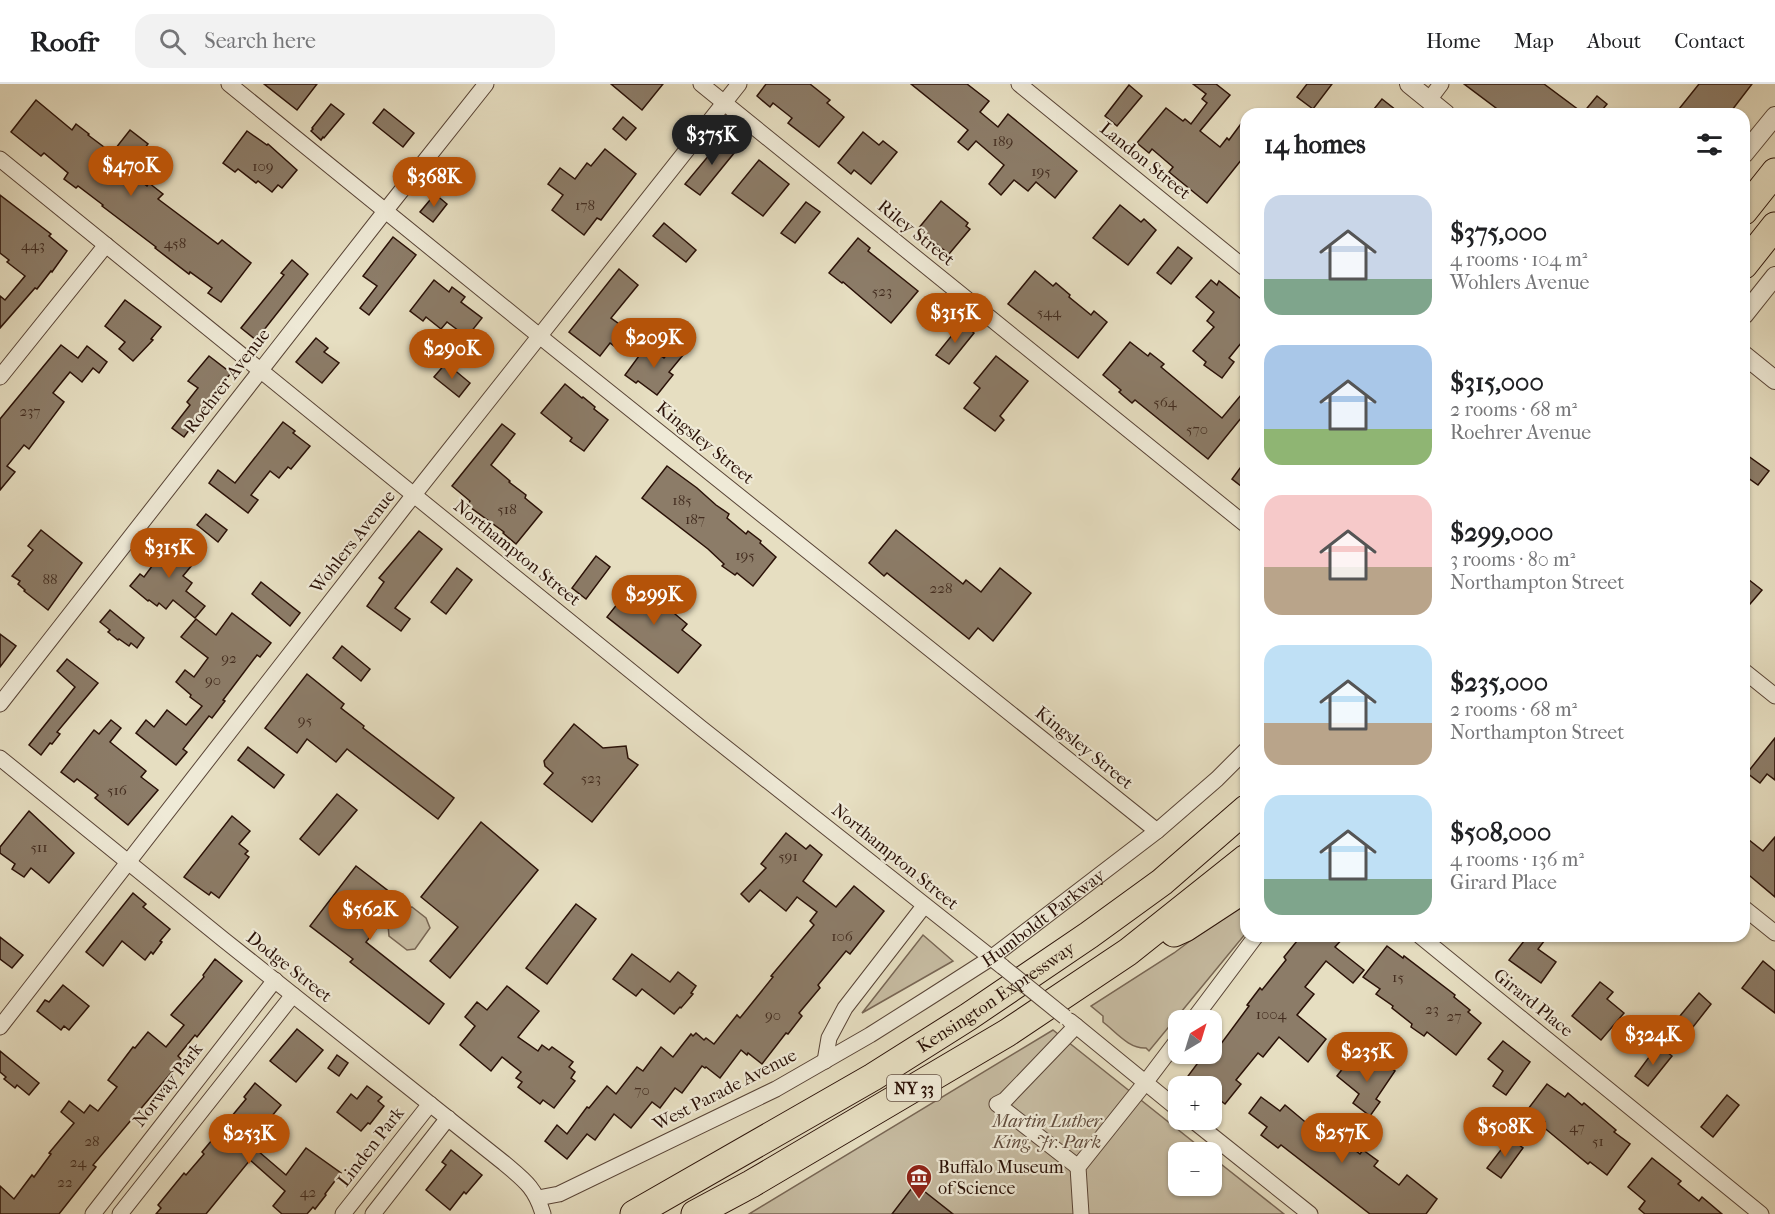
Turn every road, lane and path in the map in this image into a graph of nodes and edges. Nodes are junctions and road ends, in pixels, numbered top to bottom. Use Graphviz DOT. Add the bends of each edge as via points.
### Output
graph roads {
  1 [pos="229,84"];
  2 [pos="486,84"];
  3 [pos="700,84"];
  4 [pos="739,84"];
  5 [pos="1018,84"];
  6 [pos="1409,84"];
  7 [pos="1441,84"];
  8 [pos="1429,100"];
  9 [pos="724,103"];
  10 [pos="1439,108"];
  11 [pos="1775,116"];
  12 [pos="1750,147"];
  13 [pos="0,159"];
  14 [pos="1775,172"];
  15 [pos="1750,203"];
  16 [pos="386,210"];
  17 [pos="1775,226"];
  18 [pos="106,244"];
  19 [pos="1750,257"];
  20 [pos="1240,264"];
  21 [pos="1775,276"];
  22 [pos="1750,307"];
  23 [pos="540,336"];
  24 [pos="1750,360"];
  25 [pos="260,371"];
  26 [pos="0,377"];
  27 [pos="1775,380"];
  28 [pos="414,495"];
  29 [pos="1240,520"];
  30 [pos="1750,676"];
  31 [pos="1775,696"];
  32 [pos="0,704"];
  33 [pos="1240,756"];
  34 [pos="0,758"];
  35 [pos="1240,814"];
  36 [pos="1157,831"];
  37 [pos="129,862"];
  38 [pos="1240,863"];
  39 [pos="1240,892"];
  40 [pos="924,906"];
  41 [pos="1750,913"];
  42 [pos="1775,933"];
  43 [pos="1252,942"];
  44 [pos="1427,942"];
  45 [pos="1128,952"];
  46 [pos="997,963"];
  47 [pos="275,980"];
  48 [pos="293,994"];
  49 [pos="1200,1010"];
  50 [pos="1071,1021"];
  51 [pos="0,1027"];
  52 [pos="1168,1053"];
  53 [pos="825,1061"];
  54 [pos="1145,1083"];
  55 [pos="1168,1101"];
  56 [pos="430,1104"];
  57 [pos="448,1118"];
  58 [pos="1205,1130"];
  59 [pos="130,1167"];
  60 [pos="1078,1167"];
  61 [pos="147,1181"];
  62 [pos="671,1192"];
  63 [pos="538,1198"];
  64 [pos="93,1214"];
  65 [pos="120,1214"];
  66 [pos="343,1214"];
  67 [pos="373,1214"];
  68 [pos="543,1214"];
  69 [pos="615,1214"];
  70 [pos="633,1214"];
  71 [pos="695,1214"];
  72 [pos="1081,1214"];
  73 [pos="1310,1214"];
  74 [pos="1761,1214"];
  1 -- 16 [label="street, Kingsley Street"];
  2 -- 16 [label="street, Roehrer Avenue"];
  3 -- 9 [label="street, Riley Street"];
  4 -- 9 [label="street, Wohlers Avenue"];
  5 -- 20 [label="street, Landon Street"];
  6 -- 8 [label="street"];
  7 -- 8 [label="street"];
  8 -- 10 [label="street"];
  9 -- 23 [label="street, Wohlers Avenue"];
  9 -- 29 [label="street, Riley Street"];
  11 -- 12 [label="street"];
  13 -- 18 [label="street, Northampton Street"];
  14 -- 15 [label="highway"];
  16 -- 23 [label="street, Kingsley Street"];
  16 -- 25 [label="street, Roehrer Avenue"];
  17 -- 19 [label="highway"];
  18 -- 25 [label="street, Northampton Street"];
  18 -- 26 [label="street"];
  21 -- 22 [label="street"];
  23 -- 28 [label="street, Wohlers Avenue"];
  23 -- 36 [label="street, Kingsley Street"];
  24 -- 27 [label="street"];
  25 -- 28 [label="street, Northampton Street"];
  25 -- 32 [label="street, Roehrer Avenue"];
  28 -- 37 [label="street, Wohlers Avenue"];
  28 -- 40 [label="street, Northampton Street"];
  30 -- 31 [label="street"];
  33 -- 36 [label="street, Humboldt Parkway"];
  34 -- 37 [label="street, Dodge Street"];
  35 -- 62 [label="highway, Kensington Expressway / NY 33" via="1162,882 969,1017 873,1077"];
  36 -- 46 [label="street, Humboldt Parkway"];
  37 -- 47 [label="street, Dodge Street"];
  37 -- 51 [label="street, Wohlers Avenue"];
  38 -- 45 [label="highway, Kensington Expressway / NY 33"];
  39 -- 45 [label="highway" via="1185,928"];
  40 -- 46 [label="street, Northampton Street"];
  40 -- 53 [label="street, West Parade Avenue" via="845,1008 829,1038"];
  41 -- 42 [label="street"];
  43 -- 49 [label="street"];
  44 -- 74 [label="street, Girard Place"];
  45 -- 71 [label="highway, Kensington Expressway / NY 33" via="1007,1033"];
  46 -- 50 [label="street, Northampton Street, bridge"];
  46 -- 53 [label="street, Humboldt Parkway"];
  47 -- 48 [label="street, Dodge Street"];
  47 -- 59 [label="street, Norway Park"];
  48 -- 56 [label="street, Dodge Street"];
  48 -- 61 [label="street"];
  50 -- 54 [label="street, Northampton Street"];
  50 -- 60 [label="street" via="1005,1100 997,1104"];
  52 -- 54 [label="street"];
  53 -- 63 [label="street, West Parade Avenue" via="776,1089 559,1194"];
  54 -- 55 [label="street, Northampton Street"];
  54 -- 60 [label="street"];
  56 -- 57 [label="street, Dodge Street"];
  56 -- 66 [label="street, Linden Park"];
  57 -- 63 [label="street, Dodge Street" via="528,1183"];
  57 -- 67 [label="street"];
  58 -- 73 [label="street"];
  59 -- 61 [label="street"];
  59 -- 64 [label="street, Norway Park"];
  60 -- 72 [label="street"];
  61 -- 65 [label="street"];
  62 -- 69 [label="highway"];
  62 -- 70 [label="highway, Kensington Expressway / NY 33"];
  63 -- 68 [label="street, Dodge Street"];
}
